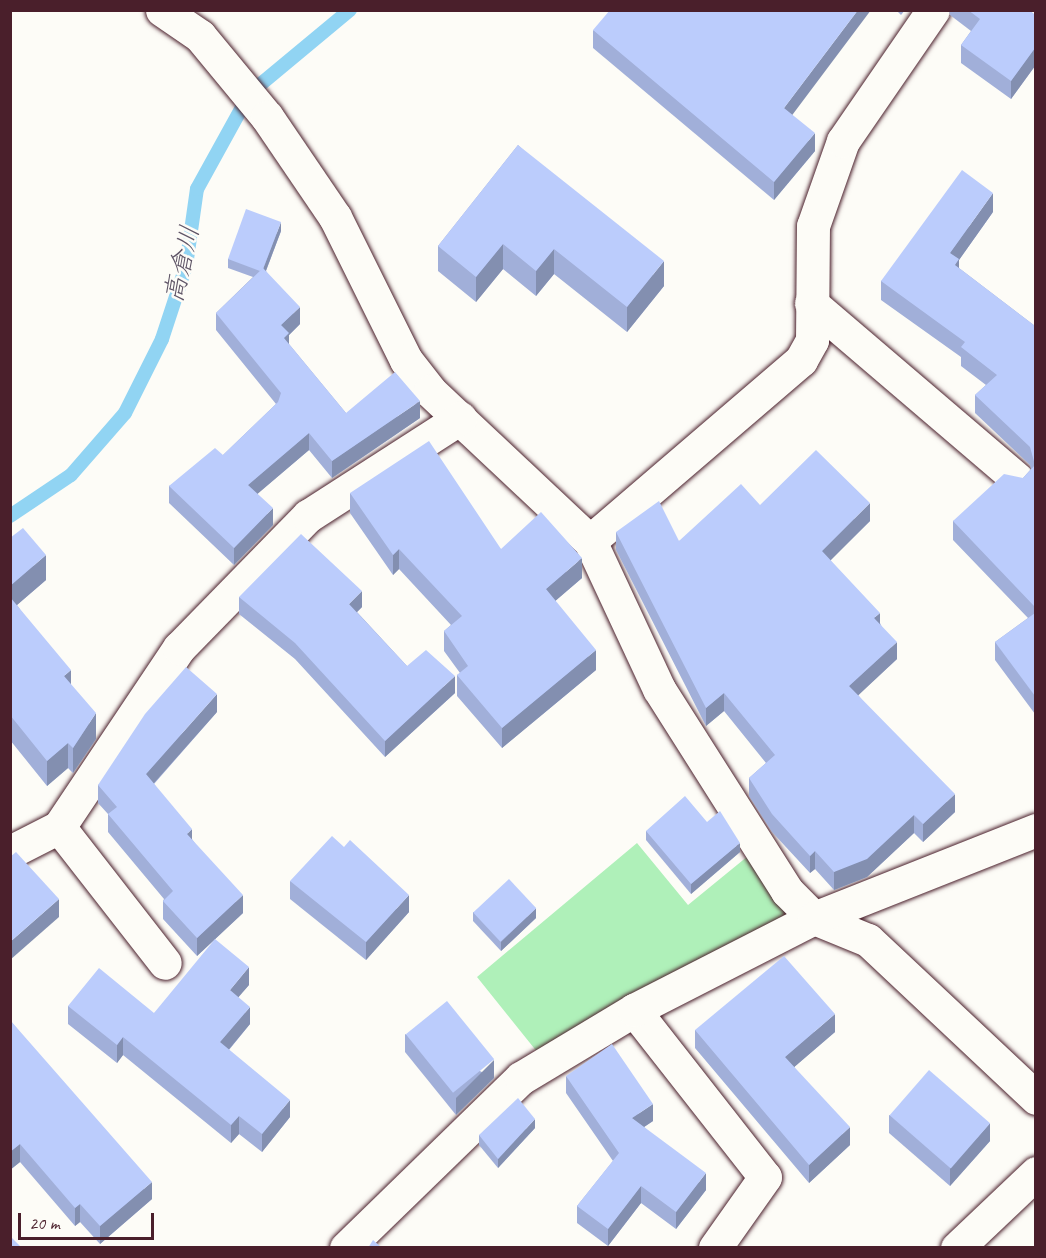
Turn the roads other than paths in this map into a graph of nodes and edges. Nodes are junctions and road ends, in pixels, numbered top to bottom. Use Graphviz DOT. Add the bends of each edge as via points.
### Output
graph roads {
  1 [pos="162,10"];
  2 [pos="933,10"];
  3 [pos="811,303"];
  4 [pos="460,418"];
  5 [pos="1017,479"];
  6 [pos="590,542"];
  7 [pos="59,826"];
  8 [pos="1035,830"];
  9 [pos="10,852"];
  10 [pos="814,918"];
  11 [pos="165,963"];
  12 [pos="634,1010"];
  13 [pos="1035,1098"];
  14 [pos="1035,1173"];
  15 [pos="346,1248"];
  16 [pos="715,1248"];
  17 [pos="957,1248"];
  1 -- 4 [label="street" via="200,36 267,117 335,217 406,360"];
  2 -- 3 [label="street" via="843,141 813,226"];
  3 -- 5 [label="street"];
  3 -- 6 [label="street" via="812,340 801,360"];
  4 -- 6 [label="street"];
  4 -- 7 [label="street" via="308,516 179,648"];
  6 -- 10 [label="street" via="659,689 787,891"];
  7 -- 9 [label="street"];
  7 -- 11 [label="street"];
  8 -- 10 [label="street"];
  10 -- 12 [label="street"];
  10 -- 13 [label="street" via="868,940"];
  12 -- 15 [label="street" via="521,1078"];
  12 -- 16 [label="street" via="765,1177"];
  14 -- 17 [label="street"];
}
